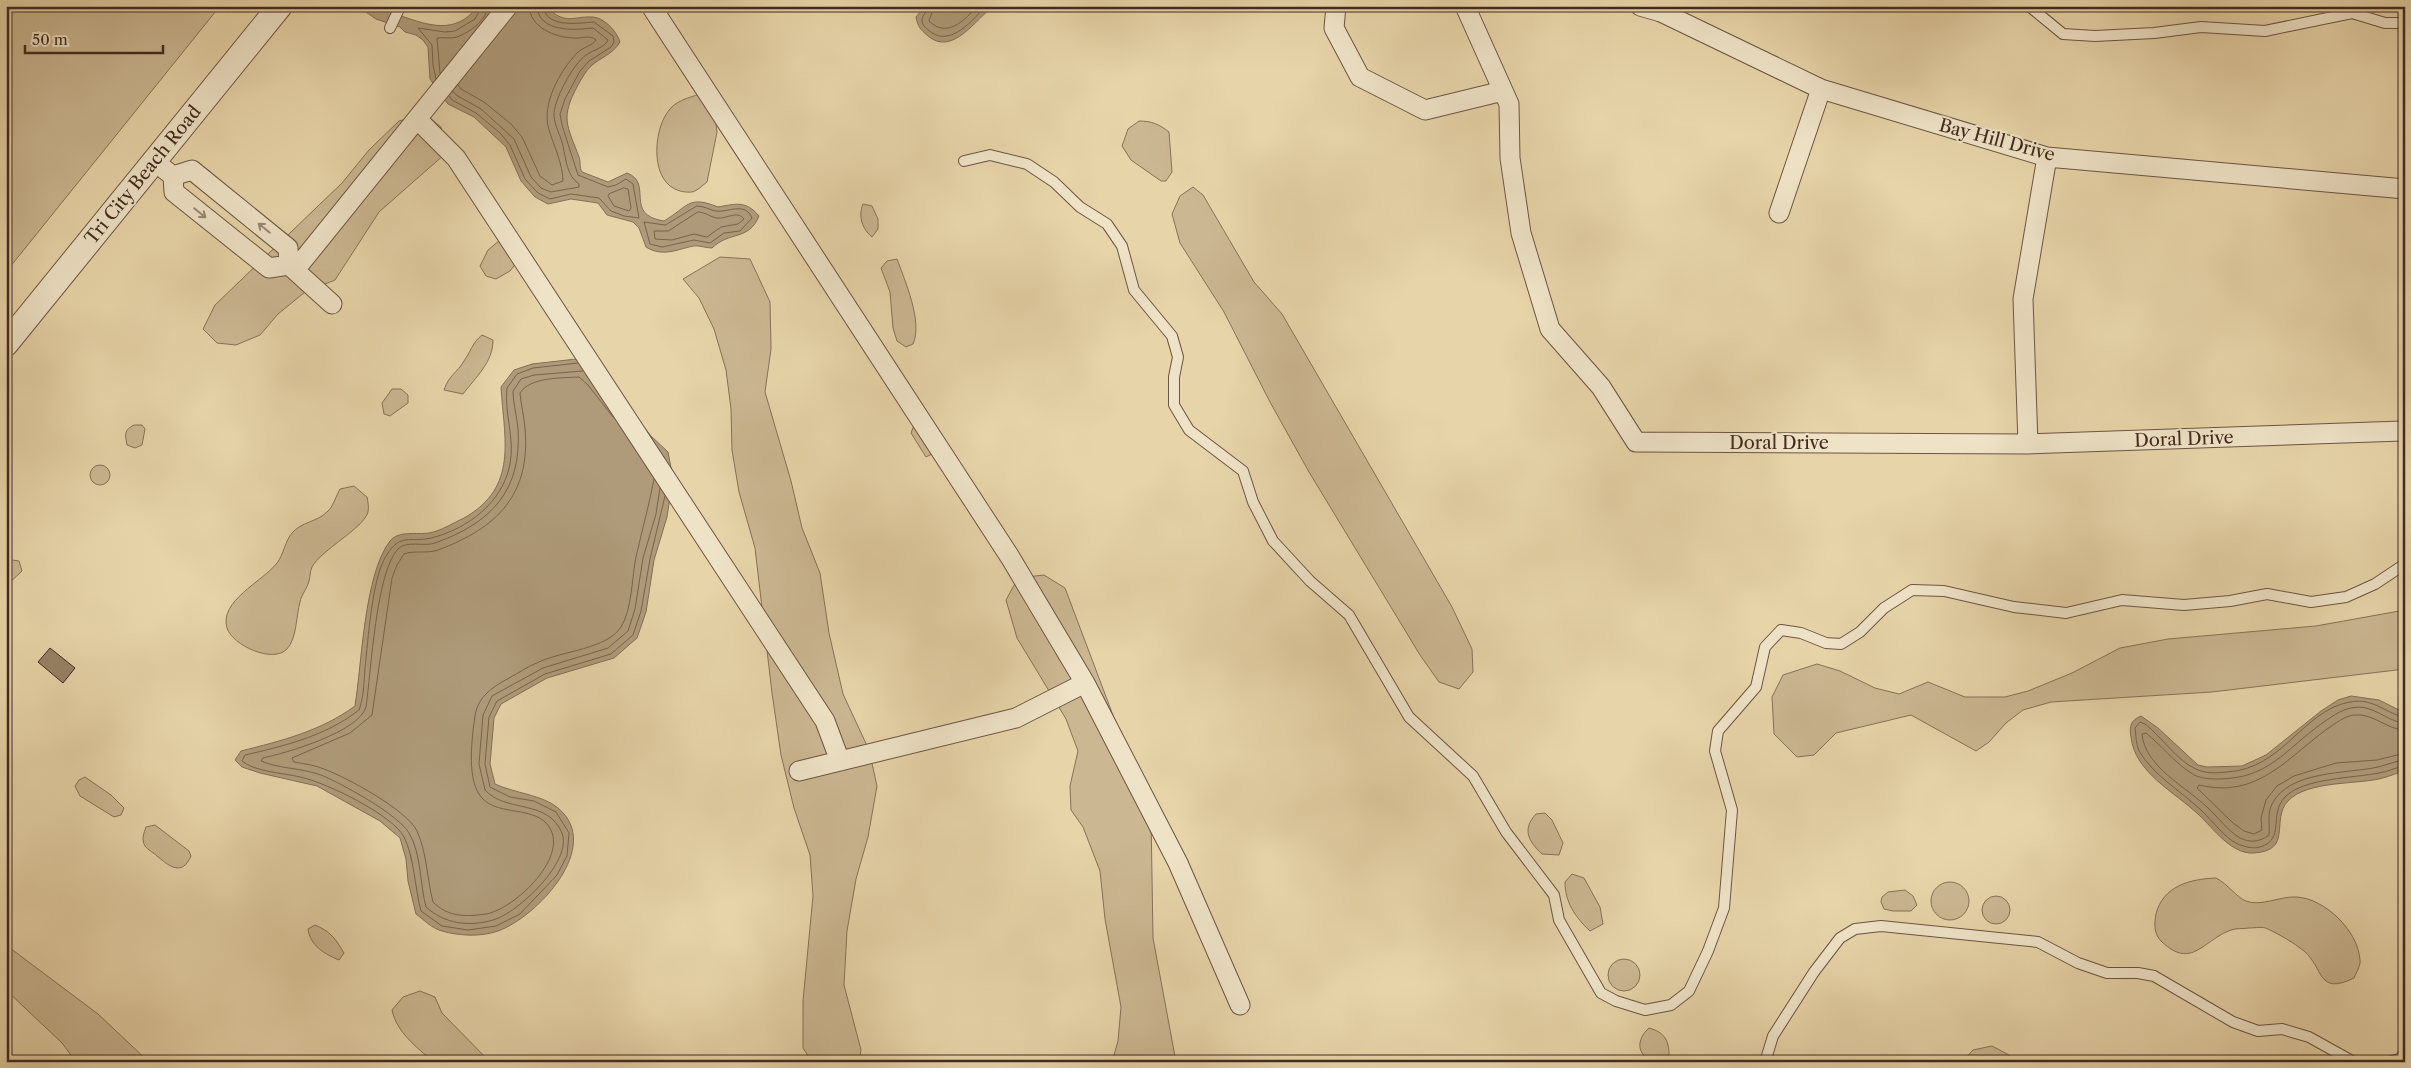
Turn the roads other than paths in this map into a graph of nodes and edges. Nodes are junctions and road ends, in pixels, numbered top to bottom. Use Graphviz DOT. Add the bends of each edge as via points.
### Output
graph roads {
  1 [pos="280,6"];
  2 [pos="508,6"];
  3 [pos="651,6"];
  4 [pos="1336,6"];
  5 [pos="1640,6"];
  6 [pos="2029,6"];
  7 [pos="1467,7"];
  8 [pos="398,11"];
  9 [pos="2405,23"];
  10 [pos="390,28"];
  11 [pos="1821,88"];
  12 [pos="1503,91"];
  13 [pos="417,119"];
  14 [pos="2048,157"];
  15 [pos="964,161"];
  16 [pos="154,162"];
  17 [pos="173,176"];
  18 [pos="2405,189"];
  19 [pos="1779,213"];
  20 [pos="292,268"];
  21 [pos="332,304"];
  22 [pos="6,344"];
  23 [pos="2402,431"];
  24 [pos="2028,444"];
  25 [pos="2405,564"];
  26 [pos="1085,682"];
  27 [pos="840,760"];
  28 [pos="799,771"];
  29 [pos="1240,1005"];
  30 [pos="2405,1053"];
  31 [pos="1765,1062"];
  32 [pos="2354,1062"];
  33 [pos="2388,1062"];
  1 -- 16 [label="street, Tri City Beach Road"];
  2 -- 13 [label="street"];
  3 -- 26 [label="street" via="1010,557"];
  4 -- 12 [label="street" via="1334,28 1360,77 1425,110"];
  5 -- 11 [label="street, Bay Hill Drive" via="1661,12"];
  6 -- 9 [label="lane" via="2064,34 2095,36 2201,28 2264,31 2352,13 2386,23"];
  7 -- 12 [label="street, Doral Drive"];
  8 -- 10 [label="lane"];
  11 -- 14 [label="street, Bay Hill Drive"];
  11 -- 19 [label="street"];
  12 -- 24 [label="street, Doral Drive" via="1509,104 1510,158 1521,233 1550,329 1601,387 1636,442"];
  13 -- 20 [label="street"];
  13 -- 27 [label="street" via="456,158 825,720"];
  14 -- 18 [label="street, Bay Hill Drive"];
  14 -- 24 [label="street" via="2022,299"];
  15 -- 25 [label="lane" via="990,155 1027,164 1054,182 1080,207 1107,224 1122,246 1134,290 1172,336 1178,357 1174,404 1189,430 1243,471 1253,502 1273,542 1349,615 1409,717 1473,776 1506,832 1554,896 1559,920 1601,993 1645,1010 1671,1004 1689,991 1724,908 1732,810 1715,751 1718,731 1756,687 1765,647 1781,630 1841,644 1860,632 1884,608 1912,590 1944,591 2014,607 2066,613 2122,600 2184,605 2267,594 2311,602 2346,597 2375,584"];
  16 -- 17 [label="street"];
  16 -- 22 [label="street, Tri City Beach Road"];
  17 -- 20 [label="street, one-way" via="174,192 269,268"];
  20 -- 17 [label="street, one-way" via="288,248 192,170"];
  20 -- 21 [label="street"];
  23 -- 24 [label="street, Doral Drive"];
  26 -- 27 [label="street" via="1016,718"];
  26 -- 29 [label="street" via="1178,863"];
  27 -- 28 [label="street"];
  30 -- 33 [label="lane"];
  31 -- 32 [label="lane" via="1773,1036 1840,938 1855,929 1881,926 2038,942 2078,963 2107,973 2154,976 2233,1022 2258,1031 2282,1029 2309,1037"];
}
